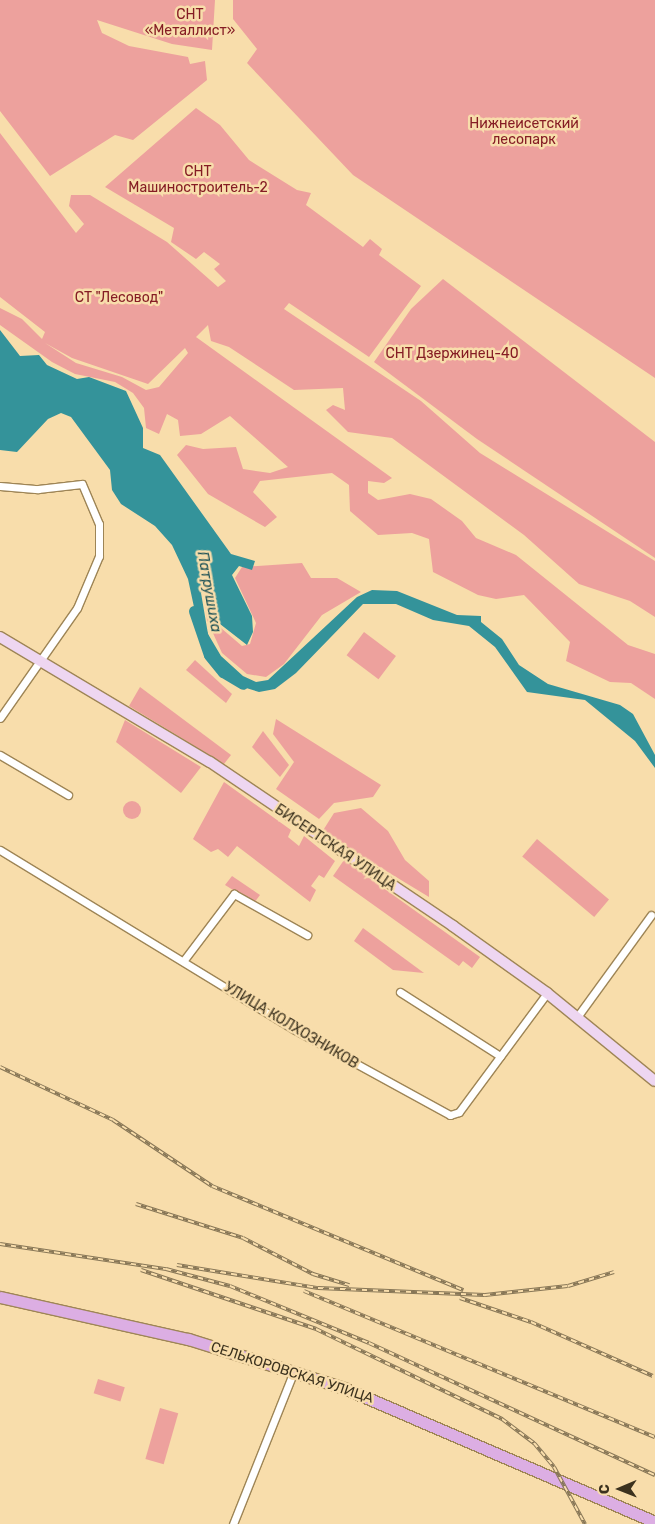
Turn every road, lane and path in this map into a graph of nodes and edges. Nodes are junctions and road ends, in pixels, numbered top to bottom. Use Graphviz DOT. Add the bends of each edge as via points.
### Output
graph roads {
  1 [pos="0,486"];
  2 [pos="0,637"];
  3 [pos="42,659"];
  4 [pos="0,718"];
  5 [pos="0,756"];
  6 [pos="68,795"];
  7 [pos="0,850"];
  8 [pos="651,915"];
  9 [pos="307,935"];
  10 [pos="184,960"];
  11 [pos="400,992"];
  12 [pos="547,993"];
  13 [pos="577,1018"];
  14 [pos="500,1056"];
  15 [pos="655,1081"];
  16 [pos="0,1297"];
  17 [pos="294,1371"];
  18 [pos="655,1522"];
  19 [pos="233,1524"];
  1 -- 3 [label="street" via="38,489 82,484 99,524 99,556 89,588"];
  2 -- 3 [label="main road, БИСЕРТСКАЯ УЛИЦА"];
  3 -- 4 [label="street"];
  3 -- 12 [label="main road, БИСЕРТСКАЯ УЛИЦА" via="212,763"];
  5 -- 6 [label="street"];
  7 -- 10 [label="street, УЛИЦА КОЛХОЗНИКОВ"];
  8 -- 13 [label="street"];
  9 -- 10 [label="street" via="234,894"];
  10 -- 14 [label="street, УЛИЦА КОЛХОЗНИКОВ" via="293,1029 450,1115 459,1112"];
  11 -- 14 [label="street"];
  12 -- 13 [label="main road, БИСЕРТСКАЯ УЛИЦА"];
  12 -- 14 [label="street, УЛИЦА КОЛХОЗНИКОВ"];
  13 -- 15 [label="main road, БИСЕРТСКАЯ УЛИЦА"];
  16 -- 17 [label="main road, СЕЛЬКОРОВСКАЯ УЛИЦА" via="178,1337"];
  17 -- 18 [label="main road, СЕЛЬКОРОВСКАЯ УЛИЦА" via="352,1391"];
  17 -- 19 [label="street"];
}
